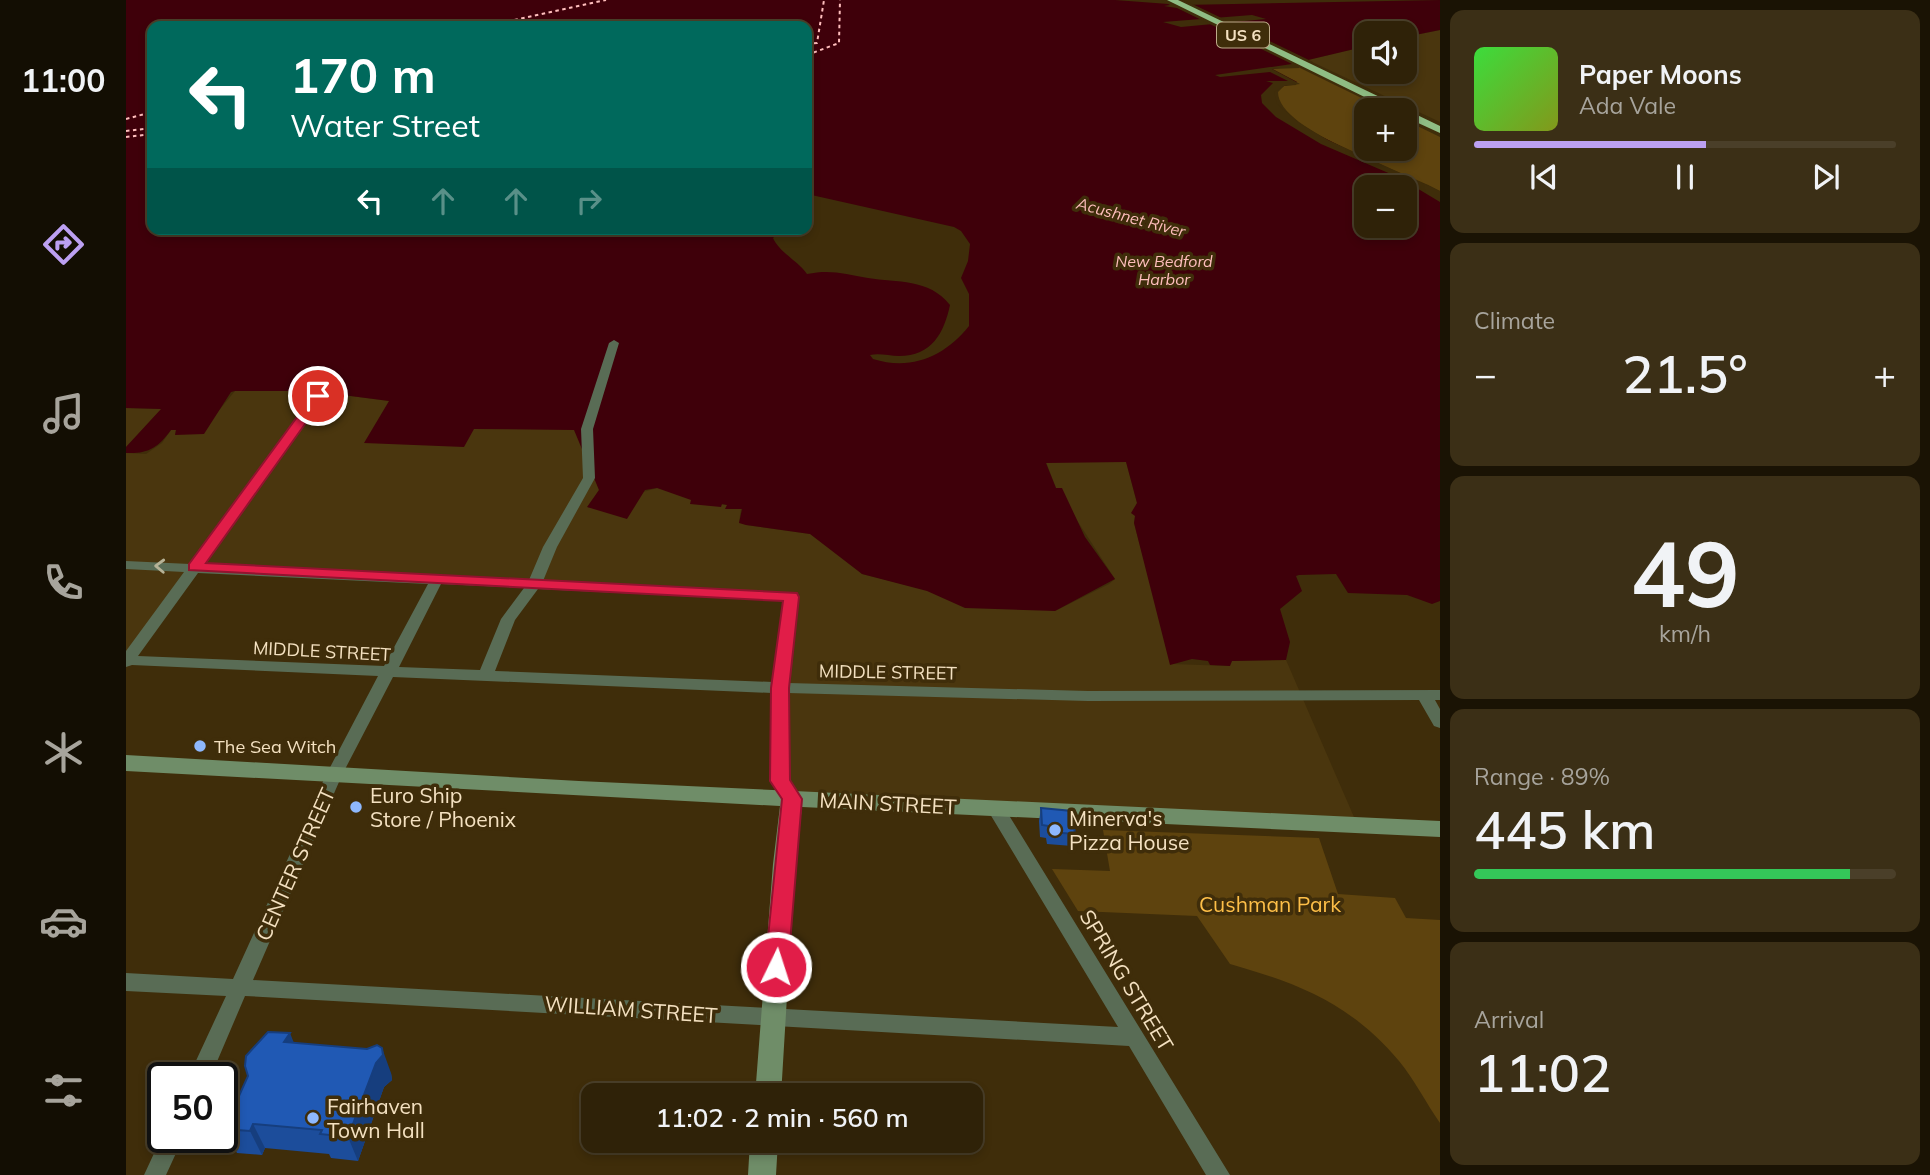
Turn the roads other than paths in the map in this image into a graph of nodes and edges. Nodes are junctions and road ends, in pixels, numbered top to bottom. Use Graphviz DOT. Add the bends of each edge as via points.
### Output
graph roads {
  1 [pos="1171,0"];
  2 [pos="1374,98"];
  3 [pos="1417,119"];
  4 [pos="1440,130"];
  5 [pos="614,343"];
  6 [pos="318,396"];
  7 [pos="126,565"];
  8 [pos="195,567"];
  9 [pos="437,579"];
  10 [pos="535,583"];
  11 [pos="126,661"];
  12 [pos="385,673"];
  13 [pos="485,677"];
  14 [pos="780,688"];
  15 [pos="1432,695"];
  16 [pos="1440,722"];
  17 [pos="126,763"];
  18 [pos="334,775"];
  19 [pos="792,799"];
  20 [pos="996,809"];
  21 [pos="1440,829"];
  22 [pos="126,982"];
  23 [pos="240,988"];
  24 [pos="773,1018"];
  25 [pos="1135,1037"];
  26 [pos="206,1062"];
  27 [pos="769,1083"];
  28 [pos="165,1153"];
  29 [pos="763,1153"];
  30 [pos="155,1175"];
  31 [pos="762,1175"];
  32 [pos="1219,1175"];
  1 -- 2 [label="highway, US 6"];
  3 -- 4 [label="highway"];
  5 -- 10 [label="street" via="588,426 589,478"];
  6 -- 8 [label="street"];
  8 -- 7 [label="street, one-way"];
  8 -- 9 [label="street"];
  8 -- 11 [label="street"];
  9 -- 10 [label="street"];
  9 -- 12 [label="street, CENTER STREET"];
  10 -- 13 [label="street" via="508,619"];
  10 -- 14 [label="street" via="791,597"];
  11 -- 12 [label="street, MIDDLE STREET"];
  12 -- 13 [label="street, MIDDLE STREET"];
  12 -- 18 [label="street, CENTER STREET"];
  13 -- 14 [label="street, MIDDLE STREET"];
  14 -- 15 [label="street, MIDDLE STREET" via="1088,696"];
  14 -- 19 [label="street" via="780,781"];
  15 -- 16 [label="street"];
  17 -- 18 [label="main road, MAIN STREET"];
  18 -- 19 [label="main road, MAIN STREET"];
  18 -- 23 [label="street, CENTER STREET"];
  19 -- 20 [label="main road, MAIN STREET"];
  19 -- 24 [label="main road"];
  20 -- 21 [label="main road, MAIN STREET"];
  20 -- 25 [label="street, SPRING STREET"];
  22 -- 23 [label="street, WILLIAM STREET"];
  23 -- 24 [label="street, WILLIAM STREET"];
  23 -- 26 [label="street, CENTER STREET"];
  24 -- 25 [label="street, WILLIAM STREET"];
  24 -- 27 [label="main road"];
  25 -- 32 [label="street, SPRING STREET"];
  28 -- 30 [label="street"];
  29 -- 31 [label="main road"];
}
